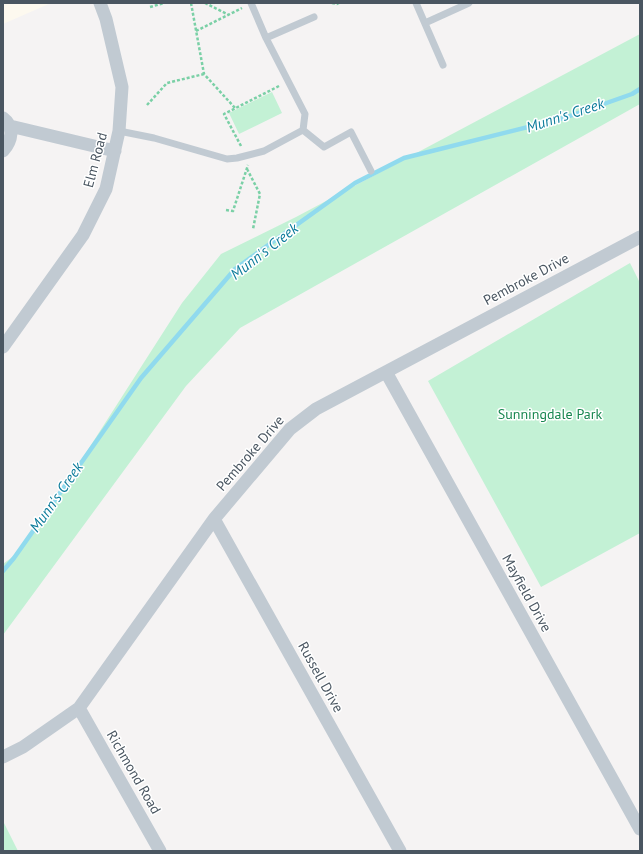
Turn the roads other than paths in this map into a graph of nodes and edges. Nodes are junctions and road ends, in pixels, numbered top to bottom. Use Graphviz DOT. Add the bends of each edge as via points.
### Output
graph roads {
  1 [pos="100,3"];
  2 [pos="251,3"];
  3 [pos="416,3"];
  4 [pos="469,3"];
  5 [pos="314,17"];
  6 [pos="424,24"];
  7 [pos="266,38"];
  8 [pos="443,65"];
  9 [pos="6,122"];
  10 [pos="303,130"];
  11 [pos="119,131"];
  12 [pos="3,151"];
  13 [pos="115,151"];
  14 [pos="371,171"];
  15 [pos="640,237"];
  16 [pos="3,347"];
  17 [pos="386,372"];
  18 [pos="214,519"];
  19 [pos="79,708"];
  20 [pos="3,757"];
  21 [pos="640,829"];
  22 [pos="160,851"];
  23 [pos="400,851"];
  1 -- 11 [label="street, Elm Road" via="122,86"];
  2 -- 7 [label="lane"];
  3 -- 6 [label="lane"];
  4 -- 6 [label="lane"];
  5 -- 7 [label="lane"];
  6 -- 8 [label="lane"];
  7 -- 10 [label="lane" via="305,114"];
  9 -- 12 [label="street" via="11,139"];
  9 -- 13 [label="street"];
  10 -- 11 [label="lane" via="264,151 227,159 154,138"];
  10 -- 14 [label="lane" via="324,147 351,132"];
  11 -- 13 [label="street, Elm Road"];
  13 -- 16 [label="street, Elm Road" via="106,189 83,235"];
  15 -- 17 [label="street, Pembroke Drive"];
  17 -- 18 [label="street, Pembroke Drive" via="316,409 290,429"];
  17 -- 21 [label="street, Mayfield Drive"];
  18 -- 19 [label="street, Pembroke Drive"];
  18 -- 23 [label="street, Russell Drive"];
  19 -- 20 [label="street, Pembroke Drive" via="23,747"];
  19 -- 22 [label="street, Richmond Road"];
}
